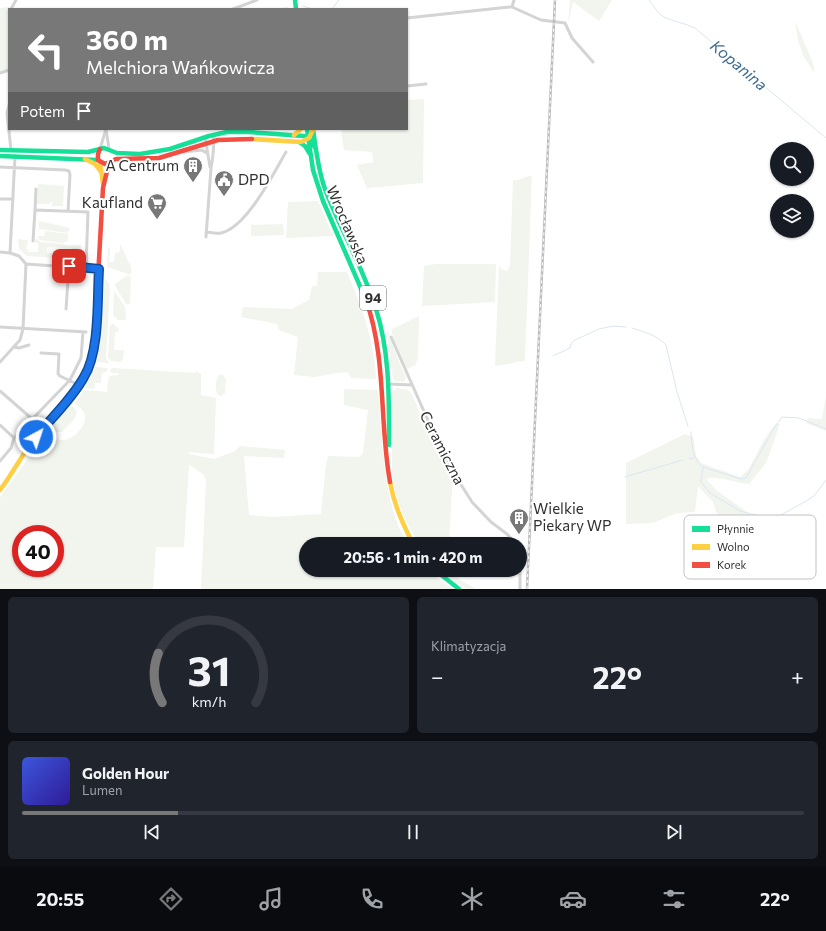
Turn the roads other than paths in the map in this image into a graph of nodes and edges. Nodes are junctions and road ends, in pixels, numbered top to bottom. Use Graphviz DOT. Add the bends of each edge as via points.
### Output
graph roads {
  1 [pos="257,0"];
  2 [pos="514,0"];
  3 [pos="512,6"];
  4 [pos="235,8"];
  5 [pos="408,18"];
  6 [pos="593,62"];
  7 [pos="426,84"];
  8 [pos="408,86"];
  9 [pos="9,130"];
  10 [pos="106,130"];
  11 [pos="106,130"];
  12 [pos="299,130"];
  13 [pos="307,130"];
  14 [pos="313,130"];
  15 [pos="313,130"];
  16 [pos="213,135"];
  17 [pos="294,135"];
  18 [pos="205,137"];
  19 [pos="308,138"];
  20 [pos="214,141"];
  21 [pos="299,142"];
  22 [pos="206,143"];
  23 [pos="100,149"];
  24 [pos="316,149"];
  25 [pos="0,150"];
  26 [pos="11,150"];
  27 [pos="110,150"];
  28 [pos="180,152"];
  29 [pos="286,152"];
  30 [pos="208,154"];
  31 [pos="0,156"];
  32 [pos="15,156"];
  33 [pos="311,156"];
  34 [pos="83,158"];
  35 [pos="99,161"];
  36 [pos="110,163"];
  37 [pos="0,167"];
  38 [pos="14,168"];
  39 [pos="210,168"];
  40 [pos="101,172"];
  41 [pos="103,188"];
  42 [pos="36,189"];
  43 [pos="0,199"];
  44 [pos="13,199"];
  45 [pos="35,210"];
  46 [pos="68,211"];
  47 [pos="206,232"];
  48 [pos="206,237"];
  49 [pos="33,240"];
  50 [pos="0,252"];
  51 [pos="10,253"];
  52 [pos="26,264"];
  53 [pos="69,266"];
  54 [pos="86,267"];
  55 [pos="99,269"];
  56 [pos="66,309"];
  57 [pos="0,327"];
  58 [pos="23,328"];
  59 [pos="391,337"];
  60 [pos="29,346"];
  61 [pos="14,347"];
  62 [pos="41,353"];
  63 [pos="0,362"];
  64 [pos="70,380"];
  65 [pos="388,384"];
  66 [pos="79,385"];
  67 [pos="412,385"];
  68 [pos="0,391"];
  69 [pos="32,419"];
  70 [pos="0,425"];
  71 [pos="43,428"];
  72 [pos="14,438"];
  73 [pos="0,461"];
  74 [pos="389,470"];
  75 [pos="1,488"];
  76 [pos="410,537"];
  77 [pos="510,537"];
  78 [pos="444,577"];
  79 [pos="520,577"];
  80 [pos="459,589"];
  81 [pos="520,589"];
  1 -- 4 [label="street"];
  2 -- 3 [label="street"];
  3 -- 5 [label="street"];
  3 -- 6 [label="street" via="541,20 565,23 572,38"];
  7 -- 8 [label="street"];
  9 -- 26 [label="street"];
  10 -- 23 [label="street"];
  11 -- 27 [label="street"];
  12 -- 17 [label="street"];
  13 -- 19 [label="street, Wrocławska / 94"];
  14 -- 19 [label="street"];
  15 -- 24 [label="street, Wrocławska / 94"];
  16 -- 17 [label="street" via="242,132"];
  16 -- 18 [label="street"];
  16 -- 20 [label="street"];
  17 -- 19 [label="street"];
  18 -- 22 [label="street"];
  18 -- 27 [label="street" via="151,153 120,153"];
  19 -- 21 [label="street"];
  19 -- 24 [label="street"];
  19 -- 33 [label="street, Wrocławska / 94"];
  20 -- 21 [label="street" via="238,138"];
  20 -- 22 [label="street"];
  20 -- 39 [label="street"];
  21 -- 33 [label="street"];
  22 -- 28 [label="street"];
  22 -- 30 [label="street"];
  23 -- 26 [label="street" via="88,152"];
  23 -- 27 [label="street"];
  23 -- 35 [label="street"];
  24 -- 65 [label="street, Wrocławska / 94" via="325,188 376,308 386,349"];
  25 -- 26 [label="street"];
  27 -- 36 [label="street" via="113,158"];
  28 -- 30 [label="street" via="202,150"];
  28 -- 36 [label="street" via="156,158 116,159"];
  29 -- 47 [label="street" via="249,212 221,233"];
  30 -- 39 [label="street"];
  31 -- 32 [label="street"];
  32 -- 34 [label="street"];
  32 -- 38 [label="street"];
  33 -- 74 [label="street, Wrocławska / 94" via="322,197 365,296 375,328 381,366"];
  34 -- 35 [label="street"];
  34 -- 40 [label="street" via="96,165"];
  35 -- 36 [label="street" via="103,164"];
  35 -- 40 [label="street"];
  36 -- 41 [label="street"];
  37 -- 38 [label="street"];
  38 -- 44 [label="street"];
  38 -- 46 [label="street" via="69,171"];
  39 -- 47 [label="street"];
  40 -- 41 [label="street"];
  41 -- 55 [label="street"];
  42 -- 45 [label="street"];
  43 -- 44 [label="street"];
  44 -- 51 [label="street"];
  45 -- 46 [label="street"];
  45 -- 49 [label="street"];
  46 -- 54 [label="street" via="88,212"];
  47 -- 48 [label="street"];
  50 -- 51 [label="street"];
  51 -- 52 [label="street" via="19,256"];
  52 -- 53 [label="street"];
  52 -- 58 [label="street"];
  53 -- 54 [label="street"];
  53 -- 56 [label="street"];
  54 -- 55 [label="street"];
  55 -- 66 [label="street" via="94,351 89,368"];
  57 -- 58 [label="street"];
  58 -- 61 [label="street" via="20,340"];
  58 -- 64 [label="street" via="85,332 81,358"];
  59 -- 67 [label="street, Ceramiczna"];
  60 -- 61 [label="street"];
  61 -- 63 [label="street"];
  62 -- 64 [label="street" via="59,354 58,374"];
  64 -- 66 [label="street"];
  64 -- 69 [label="street"];
  65 -- 67 [label="street"];
  65 -- 74 [label="street, Wrocławska / 94"];
  66 -- 71 [label="street"];
  67 -- 77 [label="street, Ceramiczna" via="446,461 459,482 481,512"];
  68 -- 69 [label="street"];
  69 -- 71 [label="street"];
  69 -- 72 [label="street"];
  70 -- 72 [label="street"];
  71 -- 75 [label="street"];
  72 -- 73 [label="street" via="11,448"];
  74 -- 76 [label="street, Wrocławska / 94" via="393,497"];
  78 -- 80 [label="street"];
  79 -- 81 [label="street"];
}
